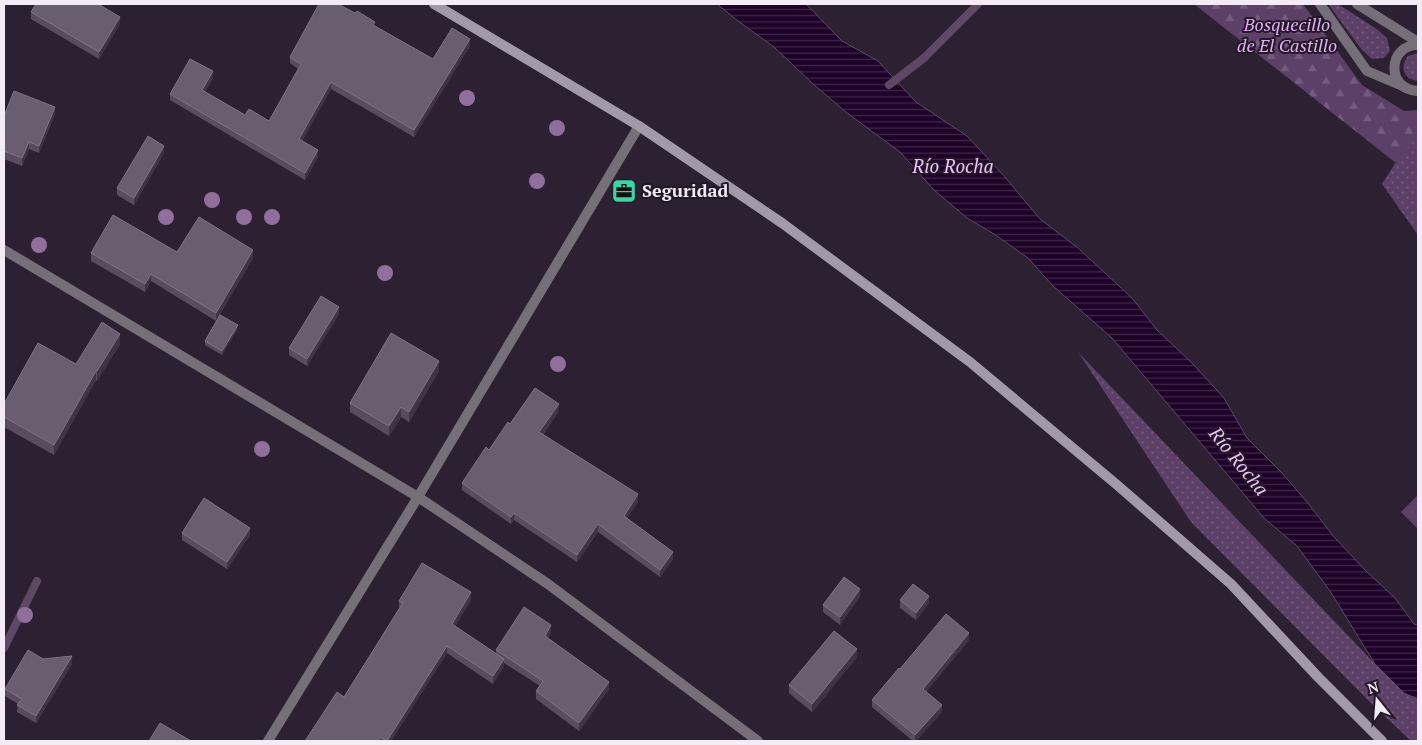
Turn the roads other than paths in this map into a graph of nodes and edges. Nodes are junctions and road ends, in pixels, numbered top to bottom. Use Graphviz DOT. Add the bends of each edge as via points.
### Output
graph roads {
  1 [pos="434,4"];
  2 [pos="1320,4"];
  3 [pos="1358,4"];
  4 [pos="1418,44"];
  5 [pos="1405,88"];
  6 [pos="1418,91"];
  7 [pos="639,126"];
  8 [pos="4,250"];
  9 [pos="418,498"];
  10 [pos="268,741"];
  11 [pos="758,741"];
  12 [pos="1382,741"];
  1 -- 7 [label="street"];
  2 -- 5 [label="street" via="1367,71"];
  3 -- 4 [label="street"];
  4 -- 5 [label="street" via="1402,50 1395,62 1396,76"];
  5 -- 6 [label="street"];
  7 -- 9 [label="street"];
  7 -- 12 [label="street" via="782,223 977,368 1231,584"];
  8 -- 9 [label="street"];
  9 -- 10 [label="street"];
  9 -- 11 [label="street" via="548,584"];
}
